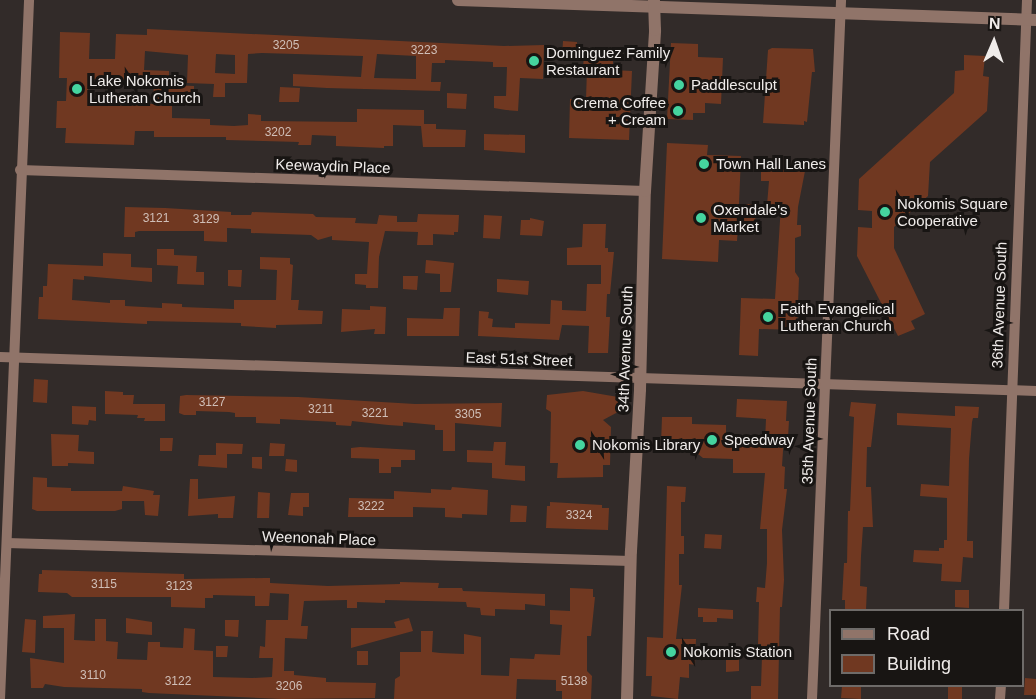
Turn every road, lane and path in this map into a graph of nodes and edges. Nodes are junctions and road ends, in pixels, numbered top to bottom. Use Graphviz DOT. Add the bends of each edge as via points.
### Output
graph roads {
  1 [pos="29,0"];
  2 [pos="458,0"];
  3 [pos="841,0"];
  4 [pos="1027,0"];
  5 [pos="654,4"];
  6 [pos="840,14"];
  7 [pos="1031,20"];
  8 [pos="20,170"];
  9 [pos="645,191"];
  10 [pos="0,357"];
  11 [pos="14,358"];
  12 [pos="640,378"];
  13 [pos="826,385"];
  14 [pos="1012,390"];
  15 [pos="1036,391"];
  16 [pos="7,543"];
  17 [pos="631,561"];
  18 [pos="1004,609"];
  19 [pos="0,699"];
  20 [pos="627,699"];
  21 [pos="812,699"];
  1 -- 8 [label="street"];
  2 -- 5 [label="street"];
  3 -- 6 [label="street, 35th Avenue South"];
  4 -- 7 [label="street, 36th Avenue South"];
  5 -- 6 [label="street"];
  5 -- 9 [label="street, 34th Avenue South"];
  6 -- 7 [label="street"];
  6 -- 13 [label="street, 35th Avenue South"];
  7 -- 14 [label="street, 36th Avenue South"];
  8 -- 9 [label="street, Keewaydin Place"];
  8 -- 11 [label="street"];
  9 -- 12 [label="street, 34th Avenue South"];
  10 -- 11 [label="street, East 51st Street"];
  11 -- 12 [label="street, East 51st Street"];
  11 -- 16 [label="street"];
  12 -- 13 [label="street, East 51st Street"];
  12 -- 17 [label="street, 34th Avenue South"];
  13 -- 14 [label="street, East 51st Street"];
  13 -- 21 [label="street, 35th Avenue South"];
  14 -- 15 [label="street, East 51st Street"];
  14 -- 18 [label="street, 36th Avenue South"];
  16 -- 17 [label="street, Weenonah Place"];
  16 -- 19 [label="street"];
  17 -- 20 [label="street, 34th Avenue South"];
}
